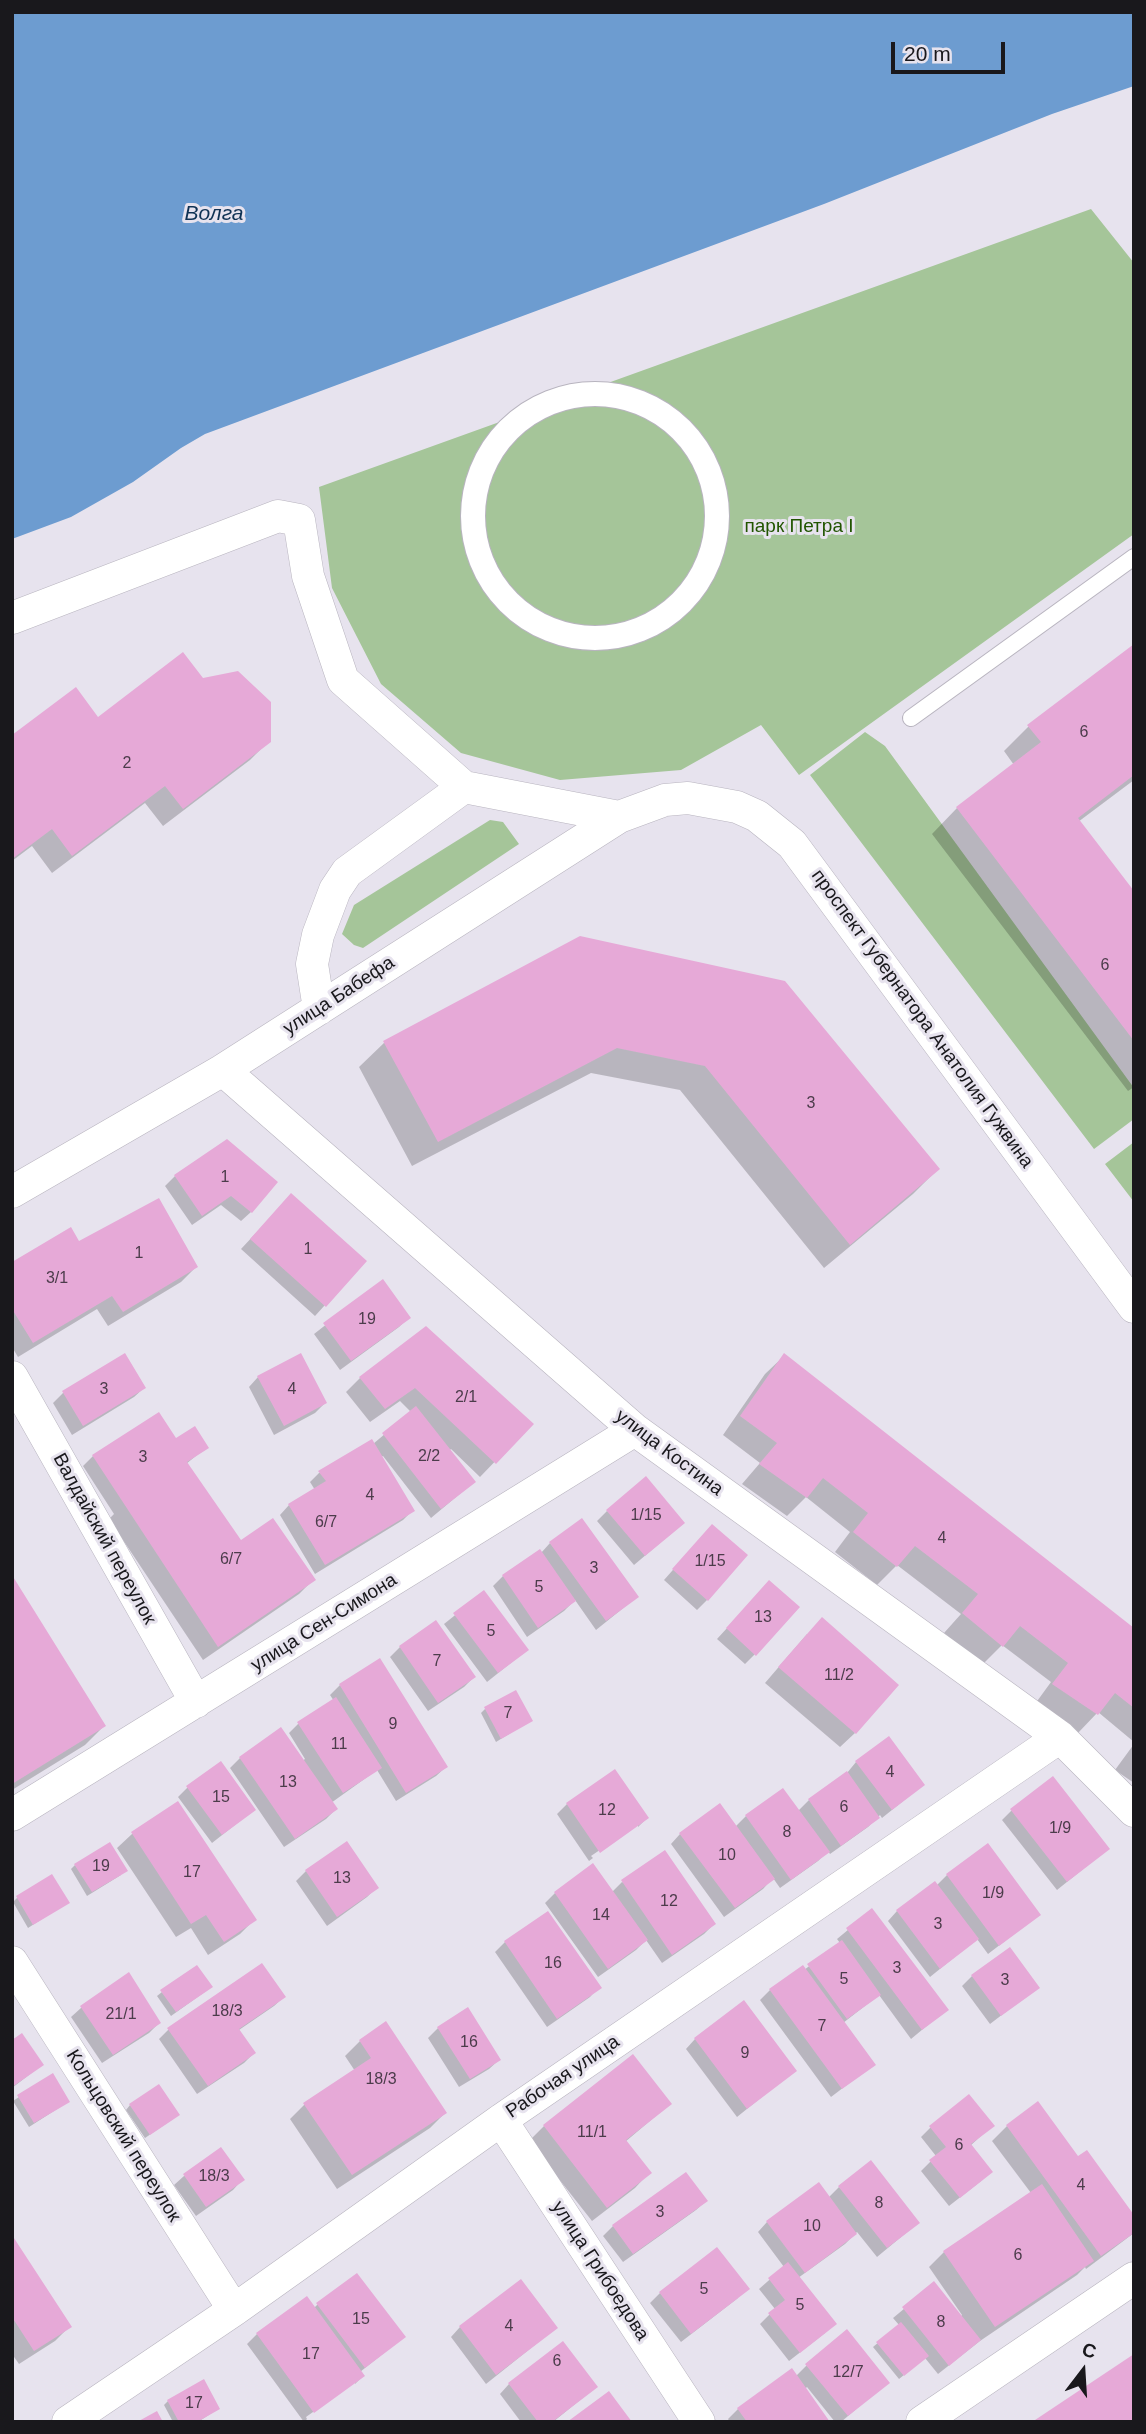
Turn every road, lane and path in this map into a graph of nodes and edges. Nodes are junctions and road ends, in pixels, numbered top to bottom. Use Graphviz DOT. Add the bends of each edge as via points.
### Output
graph roads {
  1 [pos="577,393"];
  2 [pos="1134,557"];
  3 [pos="12,618"];
  4 [pos="911,718"];
  5 [pos="464,787"];
  6 [pos="665,800"];
  7 [pos="619,817"];
  8 [pos="318,1009"];
  9 [pos="223,1070"];
  10 [pos="12,1192"];
  11 [pos="1134,1307"];
  12 [pos="12,1377"];
  13 [pos="635,1430"];
  14 [pos="196,1702"];
  15 [pos="1060,1737"];
  16 [pos="1134,1811"];
  17 [pos="12,1815"];
  18 [pos="12,1962"];
  19 [pos="501,2120"];
  20 [pos="1134,2278"];
  21 [pos="234,2310"];
  22 [pos="68,2422"];
  23 [pos="699,2422"];
  24 [pos="922,2422"];
  1 -- 1 [label="street" via="640,400 691,437 716,486 718,532 703,577 671,612 627,635 578,638 529,620 495,589 477,553 472,503 486,456 519,417"];
  2 -- 4 [label="lane"];
  3 -- 5 [label="street" via="278,516 299,520 308,576 343,680"];
  5 -- 7 [label="street"];
  5 -- 8 [label="street" via="347,872 335,890 312,964"];
  6 -- 7 [label="street, улица Бабефа"];
  6 -- 11 [label="street, проспект Губернатора Анатолия Гужвина" via="688,798 737,807 757,816 792,844"];
  7 -- 8 [label="street, улица Бабефа"];
  8 -- 9 [label="street, улица Бабефа"];
  9 -- 10 [label="street, улица Бабефа"];
  9 -- 13 [label="street, улица Костина"];
  12 -- 14 [label="street, Валдайский переулок"];
  13 -- 14 [label="street, улица Сен-Симона"];
  13 -- 15 [label="street, улица Костина"];
  14 -- 17 [label="street, улица Сен-Симона"];
  15 -- 16 [label="street, улица Костина"];
  15 -- 19 [label="street, Рабочая улица"];
  18 -- 21 [label="street, Кольцовский переулок"];
  19 -- 21 [label="street, Рабочая улица"];
  19 -- 23 [label="street, улица Грибоедова"];
  20 -- 24 [label="street"];
  21 -- 22 [label="street, Рабочая улица"];
}
